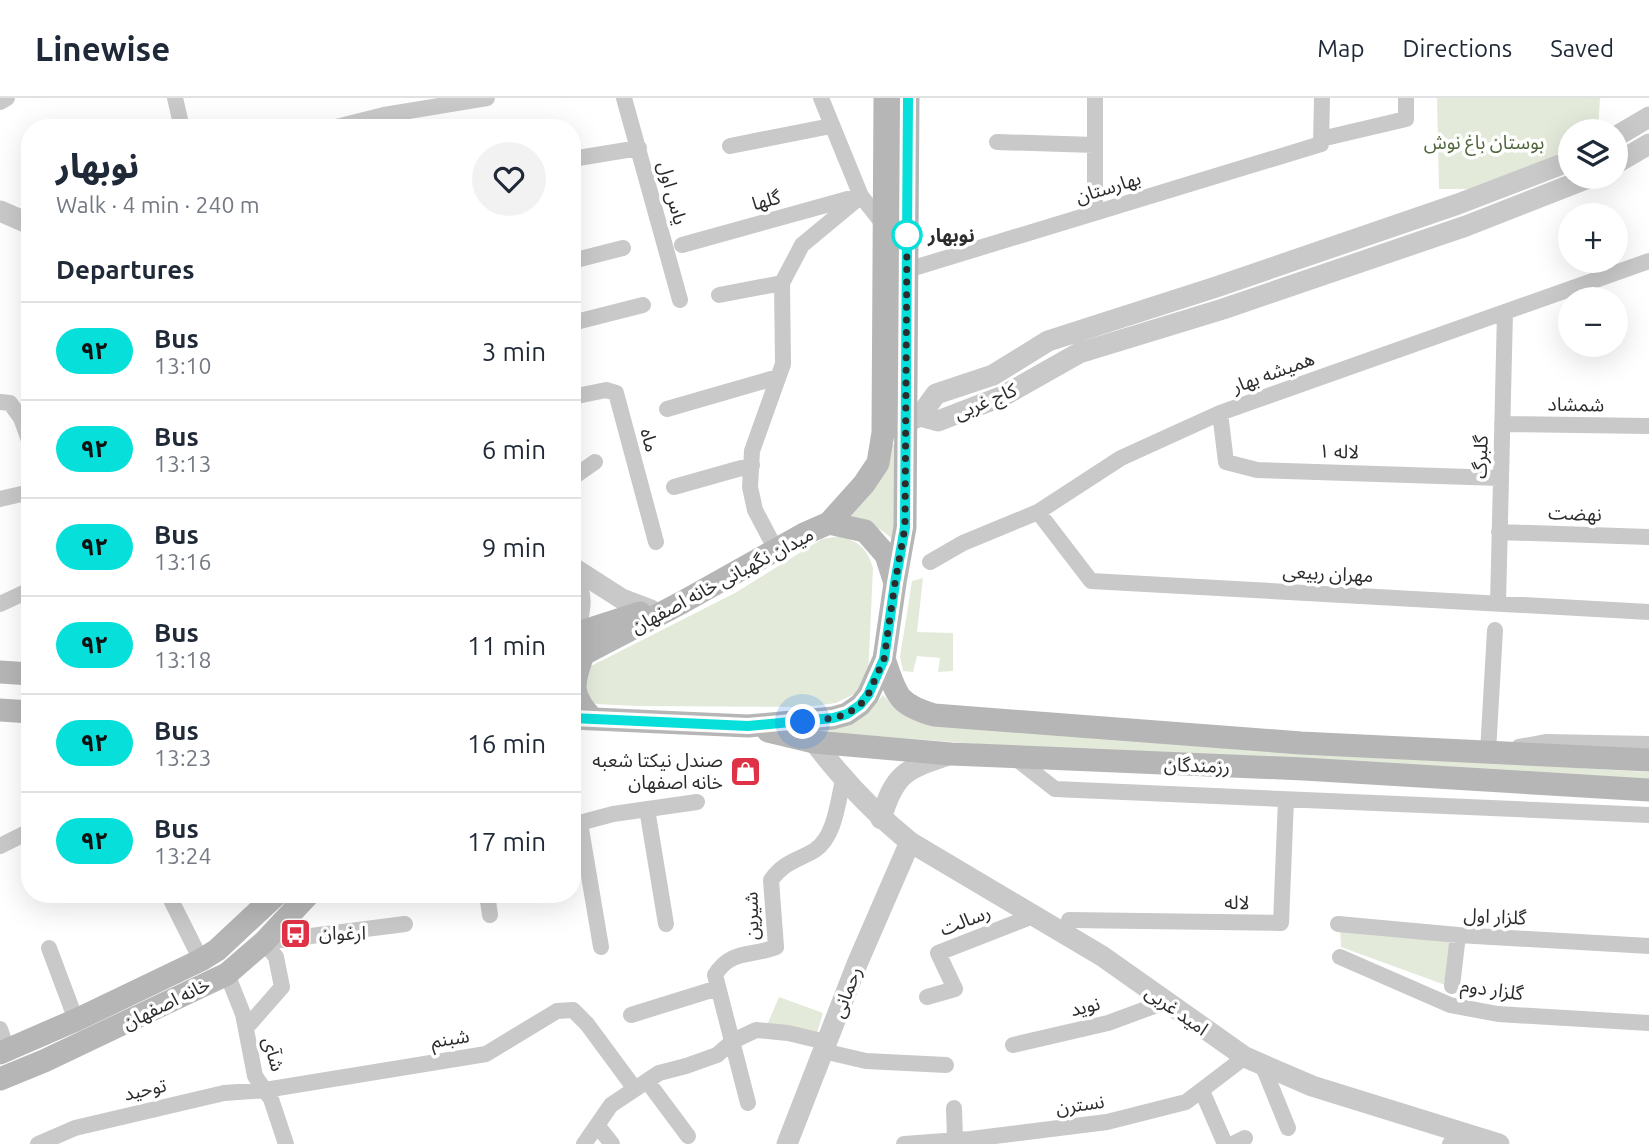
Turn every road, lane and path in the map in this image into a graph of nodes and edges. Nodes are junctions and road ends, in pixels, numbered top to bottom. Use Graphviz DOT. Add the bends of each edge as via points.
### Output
graph roads {
  1 [pos="7,98"];
  2 [pos="175,98"];
  3 [pos="487,98"];
  4 [pos="624,98"];
  5 [pos="821,98"];
  6 [pos="885,98"];
  7 [pos="908,98"];
  8 [pos="1095,98"];
  9 [pos="1322,98"];
  10 [pos="1406,98"];
  11 [pos="0,102"];
  12 [pos="1649,117"];
  13 [pos="180,119"];
  14 [pos="393,119"];
  15 [pos="831,126"];
  16 [pos="1628,129"];
  17 [pos="997,142"];
  18 [pos="1321,142"];
  19 [pos="1649,144"];
  20 [pos="1095,145"];
  21 [pos="730,146"];
  22 [pos="639,148"];
  23 [pos="1628,156"];
  24 [pos="581,158"];
  25 [pos="1558,166"];
  26 [pos="1560,189"];
  27 [pos="861,196"];
  28 [pos="1458,204"];
  29 [pos="0,211"];
  30 [pos="1095,212"];
  31 [pos="21,219"];
  32 [pos="884,225"];
  33 [pos="1466,226"];
  34 [pos="681,245"];
  35 [pos="624,248"];
  36 [pos="581,259"];
  37 [pos="1649,261"];
  38 [pos="907,270"];
  39 [pos="782,283"];
  40 [pos="1209,289"];
  41 [pos="719,295"];
  42 [pos="680,300"];
  43 [pos="643,305"];
  44 [pos="1216,311"];
  45 [pos="1505,312"];
  46 [pos="581,321"];
  47 [pos="778,377"];
  48 [pos="581,395"];
  49 [pos="0,402"];
  50 [pos="667,409"];
  51 [pos="1220,413"];
  52 [pos="21,418"];
  53 [pos="913,419"];
  54 [pos="1502,424"];
  55 [pos="1649,426"];
  56 [pos="883,433"];
  57 [pos="595,462"];
  58 [pos="752,465"];
  59 [pos="581,472"];
  60 [pos="1500,478"];
  61 [pos="674,487"];
  62 [pos="21,494"];
  63 [pos="0,499"];
  64 [pos="1038,512"];
  65 [pos="829,523"];
  66 [pos="1499,532"];
  67 [pos="1649,537"];
  68 [pos="656,542"];
  69 [pos="776,550"];
  70 [pos="930,562"];
  71 [pos="581,573"];
  72 [pos="895,583"];
  73 [pos="21,594"];
  74 [pos="0,604"];
  75 [pos="1498,604"];
  76 [pos="674,606"];
  77 [pos="651,610"];
  78 [pos="1649,612"];
  79 [pos="1495,629"];
  80 [pos="581,632"];
  81 [pos="581,656"];
  82 [pos="884,659"];
  83 [pos="0,672"];
  84 [pos="21,673"];
  85 [pos="0,710"];
  86 [pos="21,711"];
  87 [pos="582,718"];
  88 [pos="748,726"];
  89 [pos="814,742"];
  90 [pos="1649,744"];
  91 [pos="1488,752"];
  92 [pos="951,754"];
  93 [pos="1014,757"];
  94 [pos="1649,760"];
  95 [pos="843,780"];
  96 [pos="1649,790"];
  97 [pos="1286,800"];
  98 [pos="697,802"];
  99 [pos="648,809"];
  100 [pos="1649,815"];
  101 [pos="881,818"];
  102 [pos="581,823"];
  103 [pos="21,836"];
  104 [pos="910,842"];
  105 [pos="0,846"];
  106 [pos="581,849"];
  107 [pos="172,903"];
  108 [pos="267,903"];
  109 [pos="301,903"];
  110 [pos="488,903"];
  111 [pos="490,915"];
  112 [pos="1033,916"];
  113 [pos="1069,920"];
  114 [pos="405,924"];
  115 [pos="666,924"];
  116 [pos="1338,924"];
  117 [pos="1458,935"];
  118 [pos="264,942"];
  119 [pos="1649,946"];
  120 [pos="601,947"];
  121 [pos="49,948"];
  122 [pos="1340,957"];
  123 [pos="201,960"];
  124 [pos="226,974"];
  125 [pos="1452,986"];
  126 [pos="718,988"];
  127 [pos="927,997"];
  128 [pos="1165,1003"];
  129 [pos="631,1015"];
  130 [pos="76,1020"];
  131 [pos="1649,1023"];
  132 [pos="246,1028"];
  133 [pos="733,1041"];
  134 [pos="2,1044"];
  135 [pos="1013,1045"];
  136 [pos="825,1047"];
  137 [pos="1254,1061"];
  138 [pos="946,1065"];
  139 [pos="0,1079"];
  140 [pos="641,1085"];
  141 [pos="265,1090"];
  142 [pos="1202,1091"];
  143 [pos="747,1103"];
  144 [pos="954,1108"];
  145 [pos="597,1125"];
  146 [pos="1288,1128"];
  147 [pos="78,1136"];
  148 [pos="688,1136"];
  149 [pos="1470,1136"];
  150 [pos="955,1140"];
  151 [pos="38,1144"];
  152 [pos="286,1144"];
  153 [pos="584,1144"];
  154 [pos="612,1144"];
  155 [pos="790,1144"];
  156 [pos="904,1144"];
  157 [pos="1225,1144"];
  158 [pos="1450,1144"];
  159 [pos="1499,1144"];
  1 -- 11 [label="street"];
  2 -- 13 [label="street"];
  3 -- 14 [label="street"];
  4 -- 22 [label="street, یاس اول"];
  5 -- 15 [label="street"];
  6 -- 32 [label="main road"];
  7 -- 38 [label="main road"];
  8 -- 20 [label="street"];
  9 -- 18 [label="street"];
  10 -- 18 [label="street, بهارستان" via="1406,119"];
  12 -- 16 [label="street"];
  15 -- 21 [label="street"];
  15 -- 27 [label="street"];
  17 -- 20 [label="street"];
  18 -- 30 [label="street, بهارستان"];
  19 -- 23 [label="street"];
  20 -- 30 [label="street"];
  22 -- 24 [label="street"];
  22 -- 42 [label="street, یاس اول"];
  25 -- 28 [label="street, کاج غربی"];
  26 -- 33 [label="street, کاج غربی"];
  27 -- 32 [label="street"];
  27 -- 34 [label="street, گلها"];
  27 -- 39 [label="street" via="802,245"];
  28 -- 33 [label="street"];
  28 -- 40 [label="street, کاج غربی"];
  29 -- 31 [label="street"];
  30 -- 38 [label="street, بهارستان"];
  32 -- 56 [label="main road"];
  33 -- 44 [label="street, کاج غربی"];
  35 -- 36 [label="street"];
  37 -- 45 [label="street, همیشه بهار"];
  38 -- 53 [label="main road"];
  39 -- 41 [label="street"];
  39 -- 47 [label="street" via="783,364"];
  40 -- 44 [label="street"];
  40 -- 53 [label="street, کاج غربی" via="1048,341 993,375 936,394"];
  43 -- 46 [label="street"];
  44 -- 53 [label="street, کاج غربی" via="1079,353 1003,396 937,421"];
  45 -- 51 [label="street, همیشه بهار"];
  45 -- 54 [label="street, گلبرگ"];
  47 -- 50 [label="street"];
  47 -- 58 [label="street" via="752,451"];
  48 -- 68 [label="street, ماه" via="606,390 616,393"];
  49 -- 52 [label="street" via="10,403"];
  51 -- 60 [label="street, لاله ۱" via="1226,461 1257,470"];
  51 -- 64 [label="street, همیشه بهار" via="1121,458"];
  53 -- 56 [label="street"];
  53 -- 72 [label="main road" via="905,527"];
  54 -- 55 [label="street, شمشاد"];
  54 -- 60 [label="street, گلبرگ"];
  56 -- 65 [label="main road" via="878,463"];
  57 -- 59 [label="street"];
  58 -- 61 [label="street"];
  58 -- 69 [label="street" via="755,510"];
  60 -- 66 [label="street, گلبرگ"];
  62 -- 63 [label="street"];
  64 -- 70 [label="street, همیشه بهار"];
  64 -- 75 [label="street, مهران ربیعی" via="1091,581"];
  65 -- 69 [label="main road, میدان نگهبانی خانه اصفهان"];
  65 -- 72 [label="main road, میدان نگهبانی خانه اصفهان" via="865,531 877,541"];
  66 -- 67 [label="street, نهضت"];
  66 -- 75 [label="street, گلبرگ"];
  69 -- 76 [label="main road, میدان نگهبانی خانه اصفهان"];
  71 -- 77 [label="street" via="622,599"];
  72 -- 82 [label="main road, میدان نگهبانی خانه اصفهان"];
  73 -- 74 [label="street"];
  75 -- 78 [label="street, مهران ربیعی"];
  76 -- 77 [label="main road"];
  76 -- 81 [label="main road, میدان نگهبانی خانه اصفهان"];
  77 -- 80 [label="main road"];
  79 -- 91 [label="street"];
  82 -- 88 [label="main road, میدان نگهبانی خانه اصفهان" via="868,695 847,714"];
  82 -- 91 [label="main road, رزمندگان" via="901,701 934,715"];
  83 -- 84 [label="main road"];
  85 -- 86 [label="main road"];
  87 -- 88 [label="main road, میدان نگهبانی خانه اصفهان"];
  88 -- 89 [label="main road, رزمندگان"];
  89 -- 92 [label="main road, رزمندگان"];
  89 -- 95 [label="street, امید غربی"];
  90 -- 91 [label="street" via="1547,742"];
  91 -- 94 [label="main road, رزمندگان"];
  92 -- 93 [label="main road, رزمندگان"];
  92 -- 101 [label="street" via="905,772 889,792"];
  93 -- 96 [label="main road, رزمندگان"];
  93 -- 97 [label="street" via="1055,789"];
  95 -- 101 [label="street, امید غربی"];
  95 -- 126 [label="street, شیرین" via="825,840 779,869 771,880 776,947 723,962 715,975"];
  97 -- 100 [label="street"];
  97 -- 113 [label="street, لاله" via="1281,923"];
  98 -- 99 [label="street"];
  99 -- 102 [label="street"];
  99 -- 115 [label="street"];
  101 -- 104 [label="street, امید غربی"];
  103 -- 105 [label="street"];
  104 -- 112 [label="street, امید غربی"];
  104 -- 136 [label="street, رحمانی"];
  106 -- 120 [label="street"];
  107 -- 123 [label="street"];
  108 -- 123 [label="main road, خانه اصفهان"];
  109 -- 118 [label="main road, خانه اصفهان"];
  110 -- 111 [label="street"];
  112 -- 127 [label="street, رسالت" via="937,953 955,989"];
  112 -- 128 [label="street, امید غربی" via="1102,956"];
  114 -- 118 [label="street"];
  116 -- 117 [label="street, گلزار اول"];
  117 -- 119 [label="street, گلزار اول"];
  117 -- 125 [label="street"];
  118 -- 124 [label="main road, خانه اصفهان"];
  118 -- 132 [label="street" via="276,957 282,986"];
  121 -- 130 [label="street"];
  122 -- 131 [label="street, گلزار دوم" via="1450,1005 1498,1014"];
  123 -- 130 [label="main road, خانه اصفهان"];
  124 -- 132 [label="street, شآی"];
  124 -- 139 [label="main road, خانه اصفهان"];
  126 -- 129 [label="street"];
  126 -- 133 [label="street"];
  128 -- 135 [label="street, نوید" via="1108,1023"];
  128 -- 137 [label="street, امید غربی"];
  130 -- 134 [label="main road, خانه اصفهان"];
  132 -- 141 [label="street, شآی" via="255,1076"];
  133 -- 136 [label="street" via="756,1030 788,1033"];
  133 -- 140 [label="street" via="717,1055 659,1073"];
  133 -- 143 [label="street"];
  136 -- 138 [label="street" via="866,1061"];
  136 -- 155 [label="street, رحمانی"];
  137 -- 142 [label="street, نسترن"];
  137 -- 146 [label="street"];
  137 -- 149 [label="street, امید غربی" via="1312,1086"];
  140 -- 141 [label="street, شبنم" via="573,1010 557,1011 486,1054"];
  140 -- 145 [label="street" via="611,1105"];
  140 -- 148 [label="street"];
  141 -- 147 [label="street, توحید" via="224,1093"];
  141 -- 152 [label="street, شآی"];
  142 -- 150 [label="street, نسترن" via="1186,1102 1107,1122"];
  142 -- 157 [label="street"];
  144 -- 150 [label="street"];
  145 -- 153 [label="street"];
  145 -- 154 [label="street"];
  147 -- 151 [label="street, توحید"];
  149 -- 158 [label="street"];
  149 -- 159 [label="street, امید غربی"];
  150 -- 156 [label="street, نسترن"];
}
